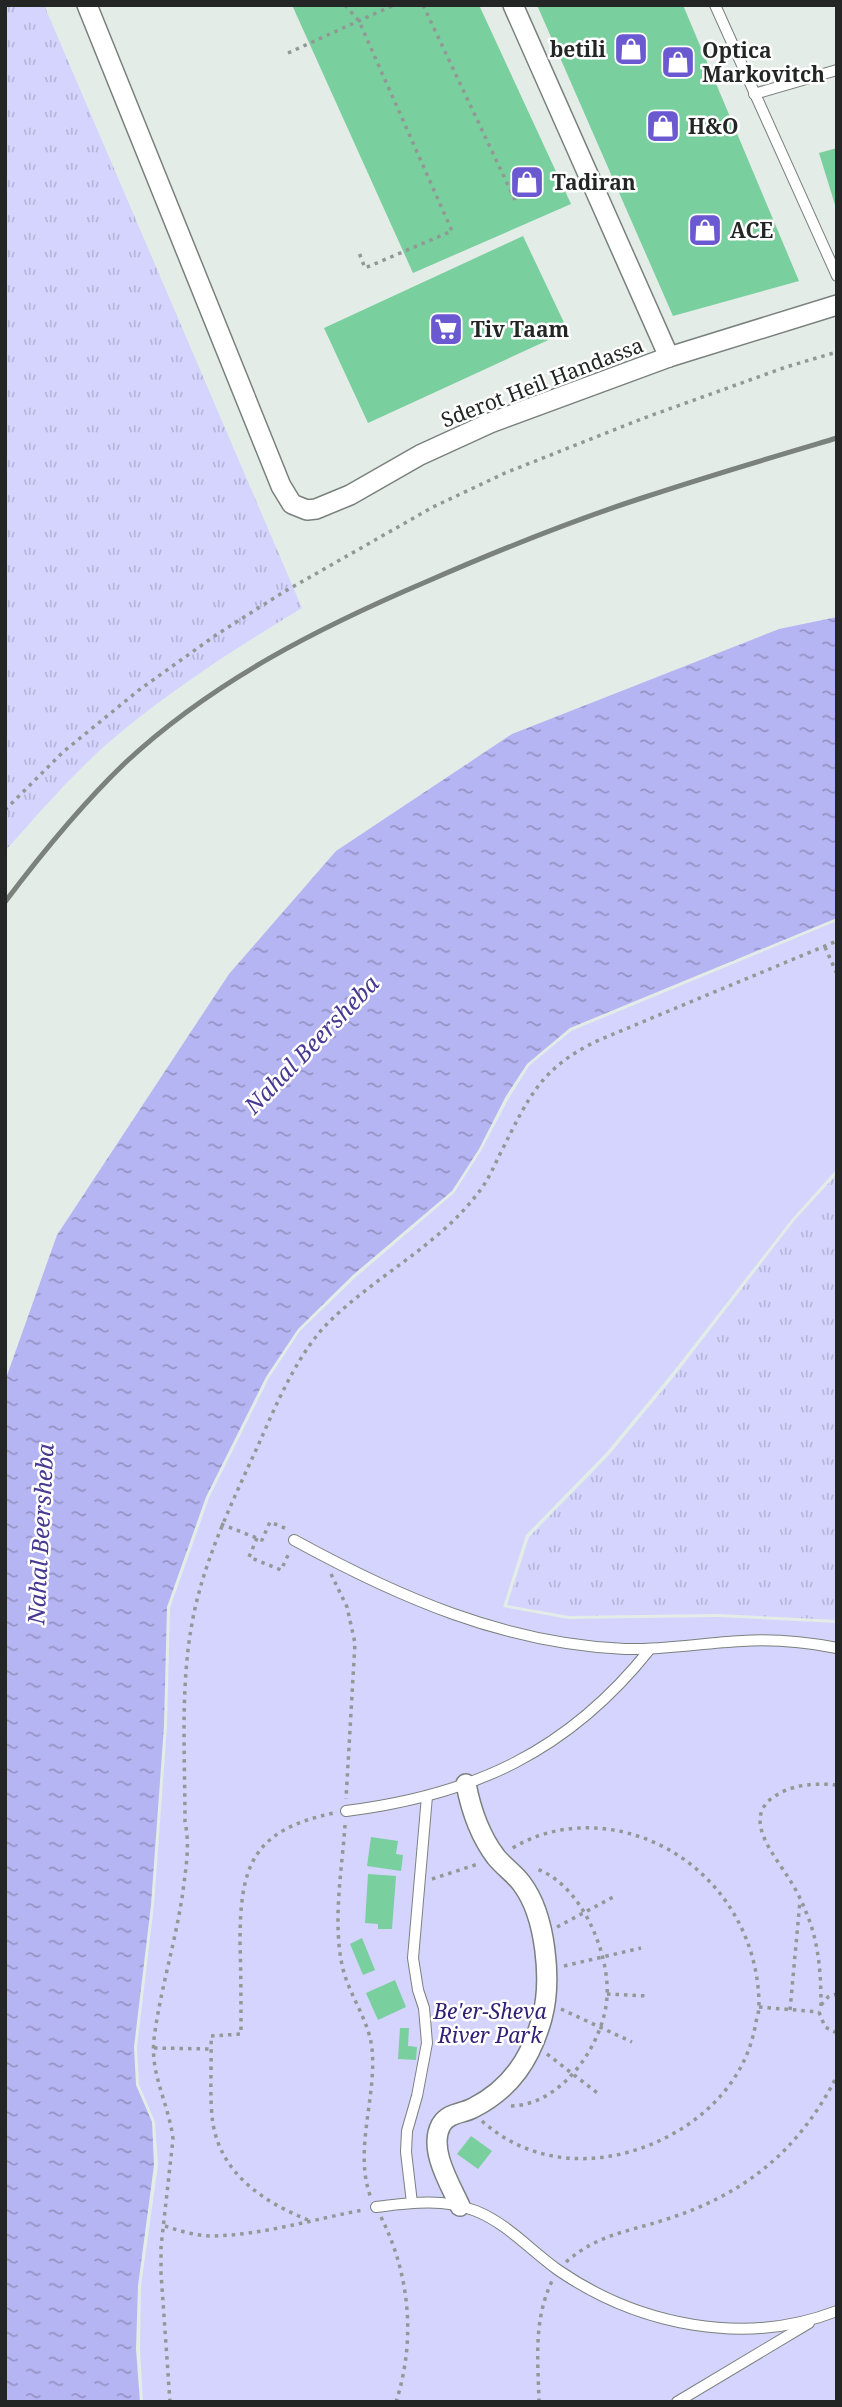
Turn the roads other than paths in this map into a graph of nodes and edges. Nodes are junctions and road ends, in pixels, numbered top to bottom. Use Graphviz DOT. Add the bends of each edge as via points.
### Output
graph roads {
  1 [pos="87,5"];
  2 [pos="513,5"];
  3 [pos="715,5"];
  4 [pos="837,70"];
  5 [pos="754,94"];
  6 [pos="837,276"];
  7 [pos="837,305"];
  8 [pos="669,357"];
  9 [pos="295,1540"];
  10 [pos="837,1648"];
  11 [pos="650,1649"];
  12 [pos="466,1784"];
  13 [pos="427,1796"];
  14 [pos="346,1811"];
  15 [pos="412,2203"];
  16 [pos="460,2206"];
  17 [pos="376,2207"];
  18 [pos="837,2311"];
  19 [pos="818,2319"];
  20 [pos="677,2402"];
  1 -- 8 [label="street, Sderot Heil Handassa" via="292,504 316,509 490,423"];
  2 -- 8 [label="street"];
  3 -- 5 [label="lane"];
  4 -- 5 [label="lane"];
  5 -- 6 [label="lane"];
  7 -- 8 [label="street, Sderot Heil Handassa"];
  9 -- 11 [label="lane" via="427,1605 500,1630 580,1645"];
  10 -- 11 [label="lane" via="743,1641"];
  11 -- 12 [label="lane" via="612,1693 558,1739"];
  12 -- 13 [label="lane"];
  12 -- 16 [label="street" via="477,1825 533,1904 545,1970 544,2002 534,2044 520,2071 499,2093 452,2115 441,2126 442,2165"];
  13 -- 14 [label="lane"];
  13 -- 15 [label="lane" via="412,1958 425,2008 427,2043 407,2132"];
  15 -- 16 [label="lane"];
  15 -- 17 [label="lane"];
  16 -- 19 [label="lane" via="501,2224 559,2271 619,2304 679,2323 745,2328"];
  18 -- 19 [label="lane"];
  19 -- 20 [label="lane"];
}
